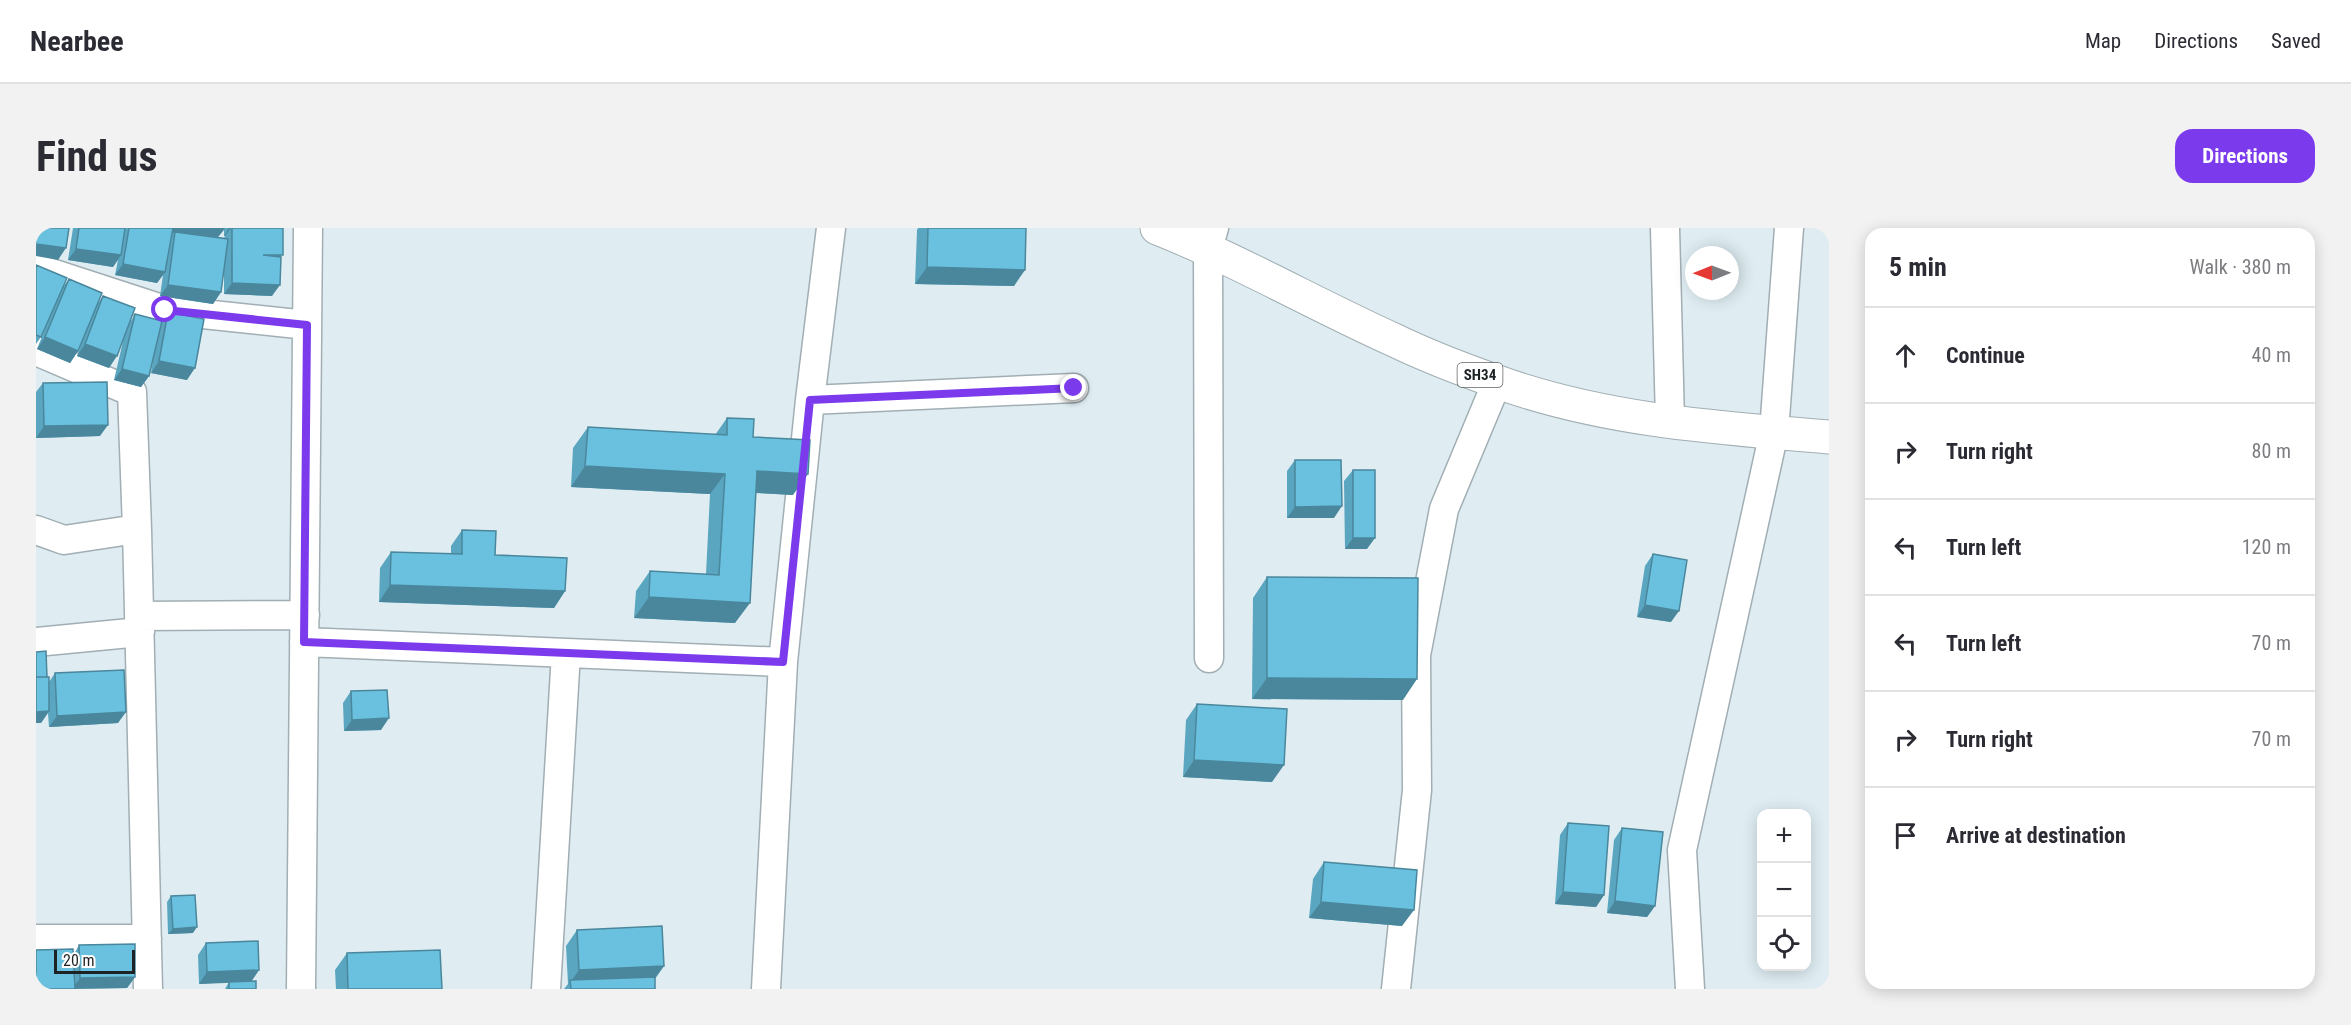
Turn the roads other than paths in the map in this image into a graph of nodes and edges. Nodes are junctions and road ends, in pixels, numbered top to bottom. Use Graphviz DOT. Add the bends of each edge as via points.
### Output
graph roads {
  1 [pos="308,228"];
  2 [pos="831,228"];
  3 [pos="1157,228"];
  4 [pos="1665,228"];
  5 [pos="1789,228"];
  6 [pos="1211,238"];
  7 [pos="36,268"];
  8 [pos="307,325"];
  9 [pos="36,351"];
  10 [pos="1497,382"];
  11 [pos="1074,388"];
  12 [pos="810,400"];
  13 [pos="1670,421"];
  14 [pos="1774,432"];
  15 [pos="1829,437"];
  16 [pos="137,529"];
  17 [pos="36,530"];
  18 [pos="139,624"];
  19 [pos="304,629"];
  20 [pos="36,642"];
  21 [pos="566,653"];
  22 [pos="1209,658"];
  23 [pos="783,662"];
  24 [pos="36,939"];
  25 [pos="147,939"];
  26 [pos="148,989"];
  27 [pos="301,989"];
  28 [pos="546,989"];
  29 [pos="766,989"];
  30 [pos="1396,989"];
  31 [pos="1690,989"];
  1 -- 8 [label="street"];
  2 -- 12 [label="street"];
  3 -- 6 [label="main road, SH34"];
  4 -- 13 [label="street"];
  5 -- 14 [label="street"];
  6 -- 10 [label="main road, SH34" via="1395,341"];
  6 -- 22 [label="street"];
  7 -- 8 [label="street" via="165,310"];
  8 -- 19 [label="street"];
  9 -- 16 [label="street" via="132,392"];
  10 -- 13 [label="main road, SH34" via="1585,408"];
  10 -- 30 [label="street" via="1444,509 1416,655 1418,790"];
  11 -- 12 [label="street"];
  12 -- 23 [label="street"];
  13 -- 14 [label="main road, SH34"];
  14 -- 15 [label="main road, SH34"];
  14 -- 31 [label="street" via="1682,850"];
  16 -- 17 [label="street" via="64,540"];
  16 -- 18 [label="street"];
  18 -- 19 [label="street"];
  18 -- 20 [label="street"];
  18 -- 25 [label="street"];
  19 -- 21 [label="street"];
  19 -- 27 [label="street"];
  21 -- 23 [label="street"];
  21 -- 28 [label="street"];
  23 -- 29 [label="street"];
  24 -- 25 [label="street"];
  25 -- 26 [label="street"];
}
